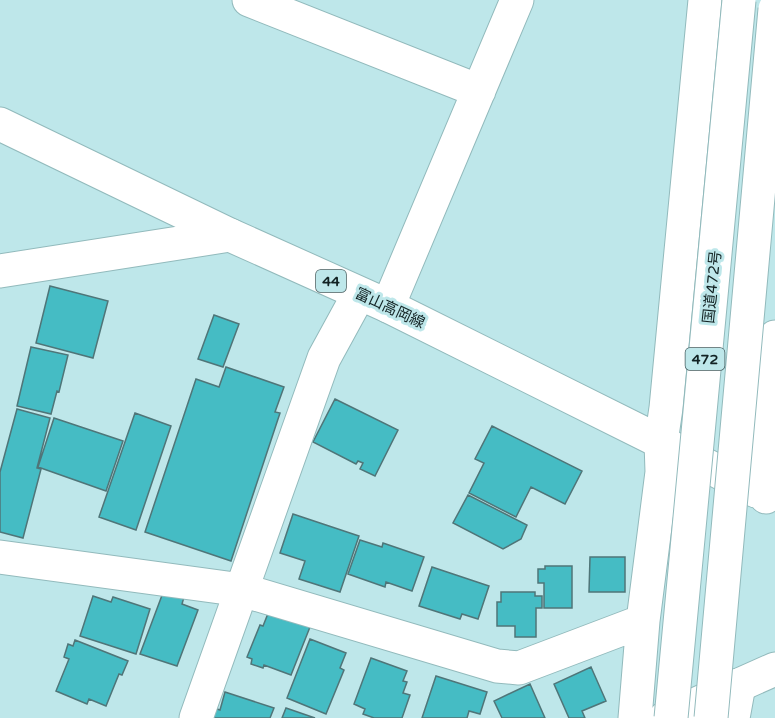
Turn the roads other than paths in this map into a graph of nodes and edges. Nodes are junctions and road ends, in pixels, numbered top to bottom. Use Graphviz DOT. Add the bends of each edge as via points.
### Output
graph roads {
  1 [pos="249,0"];
  2 [pos="517,0"];
  3 [pos="705,0"];
  4 [pos="740,0"];
  5 [pos="775,9"];
  6 [pos="479,91"];
  7 [pos="0,123"];
  8 [pos="230,235"];
  9 [pos="0,271"];
  10 [pos="374,300"];
  11 [pos="775,337"];
  12 [pos="661,442"];
  13 [pos="771,499"];
  14 [pos="0,557"];
  15 [pos="242,590"];
  16 [pos="643,621"];
  17 [pos="775,669"];
  18 [pos="739,685"];
  19 [pos="196,718"];
  20 [pos="635,718"];
  21 [pos="665,718"];
  22 [pos="671,718"];
  23 [pos="711,718"];
  24 [pos="734,718"];
  1 -- 6 [label="main road"];
  2 -- 6 [label="main road"];
  3 -- 12 [label="main road"];
  4 -- 22 [label="main road, 国道472号 / 472, bridge"];
  5 -- 23 [label="main road, 472, bridge"];
  6 -- 10 [label="main road"];
  7 -- 8 [label="main road, 富山高岡線 / 44"];
  8 -- 9 [label="main road"];
  8 -- 10 [label="main road, 富山高岡線 / 44"];
  10 -- 12 [label="main road, 富山高岡線 / 44"];
  10 -- 15 [label="main road" via="324,358"];
  11 -- 13 [label="main road" via="766,455"];
  12 -- 13 [label="main road, 富山高岡線 / 44"];
  12 -- 16 [label="main road" via="663,472"];
  14 -- 15 [label="main road"];
  15 -- 16 [label="main road" via="497,666 519,668"];
  15 -- 19 [label="main road"];
  16 -- 20 [label="main road"];
  17 -- 18 [label="main road"];
  18 -- 21 [label="main road"];
  18 -- 24 [label="main road"];
}
